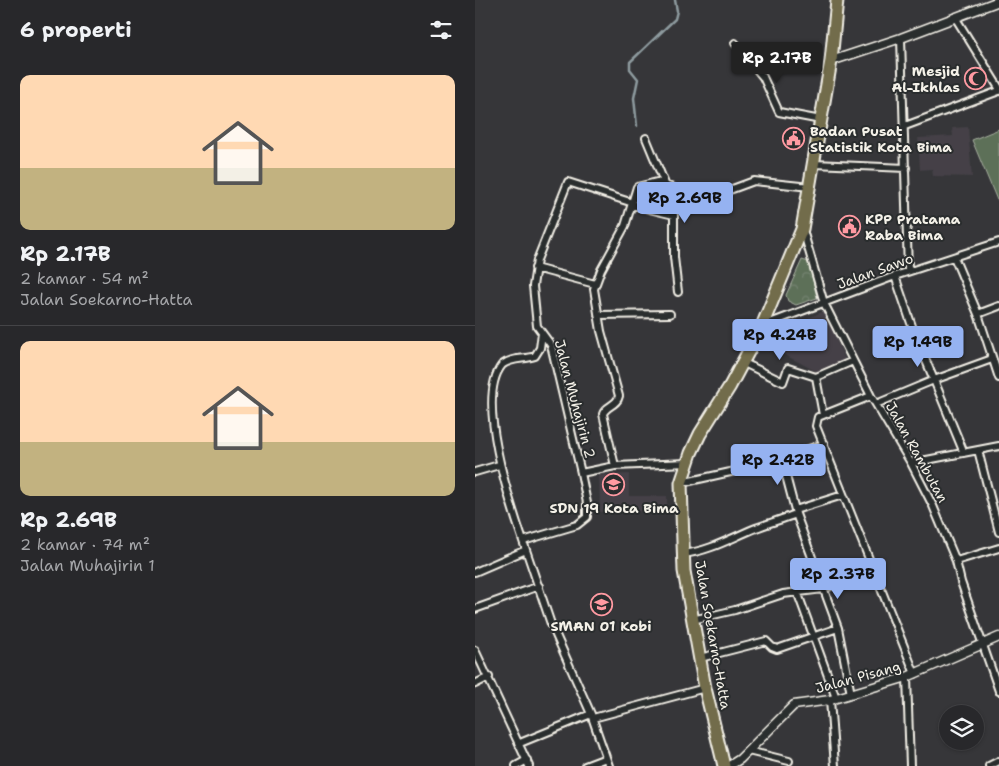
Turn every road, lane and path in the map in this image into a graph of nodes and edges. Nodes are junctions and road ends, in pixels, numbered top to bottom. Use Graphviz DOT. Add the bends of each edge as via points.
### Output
graph roads {
  1 [pos="837,0"];
  2 [pos="999,1"];
  3 [pos="955,17"];
  4 [pos="901,38"];
  5 [pos="735,43"];
  6 [pos="831,60"];
  7 [pos="999,90"];
  8 [pos="821,120"];
  9 [pos="905,126"];
  10 [pos="646,138"];
  11 [pos="814,164"];
  12 [pos="906,168"];
  13 [pos="665,184"];
  14 [pos="810,188"];
  15 [pos="633,204"];
  16 [pos="802,229"];
  17 [pos="999,242"];
  18 [pos="954,257"];
  19 [pos="535,268"];
  20 [pos="909,271"];
  21 [pos="895,276"];
  22 [pos="595,284"];
  23 [pos="678,292"];
  24 [pos="824,303"];
  25 [pos="999,306"];
  26 [pos="670,314"];
  27 [pos="978,314"];
  28 [pos="598,315"];
  29 [pos="762,326"];
  30 [pos="543,334"];
  31 [pos="992,359"];
  32 [pos="853,361"];
  33 [pos="742,362"];
  34 [pos="815,377"];
  35 [pos="999,378"];
  36 [pos="934,380"];
  37 [pos="871,396"];
  38 [pos="876,404"];
  39 [pos="823,415"];
  40 [pos="824,444"];
  41 [pos="999,446"];
  42 [pos="978,450"];
  43 [pos="964,453"];
  44 [pos="781,457"];
  45 [pos="687,463"];
  46 [pos="911,463"];
  47 [pos="499,465"];
  48 [pos="615,466"];
  49 [pos="475,472"];
  50 [pos="581,473"];
  51 [pos="681,483"];
  52 [pos="843,495"];
  53 [pos="795,512"];
  54 [pos="999,532"];
  55 [pos="523,542"];
  56 [pos="999,548"];
  57 [pos="526,550"];
  58 [pos="683,554"];
  59 [pos="956,560"];
  60 [pos="872,569"];
  61 [pos="475,572"];
  62 [pos="539,586"];
  63 [pos="823,589"];
  64 [pos="798,594"];
  65 [pos="475,609"];
  66 [pos="693,620"];
  67 [pos="837,628"];
  68 [pos="814,637"];
  69 [pos="999,637"];
  70 [pos="982,644"];
  71 [pos="475,650"];
  72 [pos="700,658"];
  73 [pos="911,675"];
  74 [pos="489,677"];
  75 [pos="475,684"];
  76 [pos="705,688"];
  77 [pos="999,692"];
  78 [pos="851,694"];
  79 [pos="833,699"];
  80 [pos="592,716"];
  81 [pos="520,743"];
  82 [pos="748,751"];
  83 [pos="606,758"];
  84 [pos="789,761"];
  85 [pos="999,761"];
  86 [pos="528,763"];
  87 [pos="516,766"];
  88 [pos="585,766"];
  89 [pos="609,766"];
  90 [pos="724,766"];
  91 [pos="729,766"];
  92 [pos="835,766"];
  93 [pos="910,766"];
  94 [pos="989,766"];
  1 -- 6 [label="highway, Jalan Soekarno-Hatta"];
  2 -- 3 [label="street"];
  3 -- 4 [label="street"];
  3 -- 7 [label="street"];
  4 -- 6 [label="street"];
  4 -- 9 [label="street"];
  5 -- 8 [label="street" via="763,77 779,112"];
  6 -- 8 [label="highway, Jalan Soekarno-Hatta"];
  7 -- 9 [label="street"];
  8 -- 11 [label="highway, Jalan Soekarno-Hatta"];
  9 -- 12 [label="street"];
  10 -- 13 [label="street"];
  11 -- 12 [label="street"];
  11 -- 14 [label="highway, Jalan Soekarno-Hatta"];
  12 -- 20 [label="street"];
  13 -- 14 [label="street" via="694,196 716,195 754,181"];
  13 -- 15 [label="street" via="641,185 636,189"];
  14 -- 16 [label="highway, Jalan Soekarno-Hatta"];
  15 -- 19 [label="street, Jalan Muhajirin 2" via="570,182"];
  15 -- 22 [label="street" via="617,245"];
  15 -- 23 [label="street" via="675,215 674,258"];
  16 -- 24 [label="street, Jalan Rambutan"];
  16 -- 29 [label="highway, Jalan Soekarno-Hatta"];
  17 -- 18 [label="street, Jalan Sawo"];
  18 -- 20 [label="street, Jalan Sawo"];
  18 -- 27 [label="street"];
  19 -- 22 [label="street"];
  19 -- 30 [label="street, Jalan Muhajirin 2" via="535,319"];
  20 -- 21 [label="street, Jalan Sawo"];
  21 -- 24 [label="street, Jalan Sawo"];
  21 -- 36 [label="street"];
  22 -- 28 [label="street"];
  24 -- 29 [label="street, Jalan Sawo"];
  24 -- 32 [label="street, Jalan Rambutan"];
  25 -- 27 [label="street"];
  26 -- 28 [label="street"];
  27 -- 31 [label="street"];
  28 -- 48 [label="street" via="619,396 603,414"];
  29 -- 33 [label="highway, Jalan Soekarno-Hatta"];
  30 -- 47 [label="street, Jalan Muhajirin 2" via="535,356 508,362 496,375 488,413"];
  30 -- 50 [label="street, Jalan Muhajirin 2" via="551,345"];
  31 -- 35 [label="street"];
  31 -- 36 [label="street"];
  32 -- 34 [label="street"];
  32 -- 37 [label="street, Jalan Rambutan"];
  33 -- 34 [label="street" via="783,382 788,368"];
  33 -- 45 [label="highway, Jalan Soekarno-Hatta"];
  34 -- 39 [label="street"];
  36 -- 38 [label="street"];
  36 -- 43 [label="street"];
  37 -- 38 [label="street, Jalan Rambutan"];
  37 -- 39 [label="street"];
  38 -- 46 [label="street, Jalan Rambutan"];
  39 -- 40 [label="street" via="815,423"];
  40 -- 44 [label="street"];
  40 -- 52 [label="street"];
  41 -- 42 [label="street"];
  42 -- 43 [label="street"];
  42 -- 54 [label="street"];
  43 -- 46 [label="street"];
  44 -- 51 [label="street"];
  44 -- 53 [label="street"];
  45 -- 48 [label="street, Jalan Muhajirin 2"];
  45 -- 51 [label="highway, Jalan Soekarno-Hatta"];
  46 -- 59 [label="street, Jalan Rambutan"];
  47 -- 49 [label="street"];
  47 -- 55 [label="street, Jalan Muhajirin 2"];
  48 -- 50 [label="street, Jalan Muhajirin 2"];
  50 -- 55 [label="street, Jalan Muhajirin 2" via="587,517 577,524"];
  51 -- 58 [label="highway, Jalan Soekarno-Hatta"];
  52 -- 53 [label="street"];
  52 -- 60 [label="street"];
  53 -- 58 [label="street" via="700,552"];
  53 -- 63 [label="street"];
  55 -- 57 [label="street"];
  56 -- 59 [label="street"];
  57 -- 61 [label="street"];
  57 -- 62 [label="street"];
  58 -- 66 [label="highway, Jalan Soekarno-Hatta"];
  59 -- 70 [label="street, Jalan Rambutan"];
  60 -- 63 [label="street"];
  60 -- 73 [label="street"];
  62 -- 65 [label="street"];
  62 -- 80 [label="street" via="551,624"];
  63 -- 64 [label="street"];
  63 -- 67 [label="street"];
  64 -- 66 [label="street" via="783,594"];
  64 -- 68 [label="street"];
  66 -- 72 [label="highway, Jalan Soekarno-Hatta"];
  67 -- 68 [label="street"];
  67 -- 78 [label="street"];
  68 -- 72 [label="street" via="777,648 767,641"];
  68 -- 79 [label="street"];
  69 -- 70 [label="street, Jalan Pisang"];
  70 -- 73 [label="street, Jalan Pisang"];
  70 -- 77 [label="street, Jalan Rambutan"];
  71 -- 74 [label="street"];
  72 -- 76 [label="highway, Jalan Soekarno-Hatta"];
  73 -- 78 [label="street, Jalan Pisang"];
  73 -- 93 [label="street"];
  74 -- 75 [label="street"];
  74 -- 81 [label="street"];
  76 -- 80 [label="street"];
  76 -- 90 [label="highway, Jalan Soekarno-Hatta"];
  78 -- 79 [label="street, Jalan Pisang"];
  79 -- 82 [label="street, Jalan Pisang" via="794,705"];
  79 -- 92 [label="street"];
  80 -- 81 [label="street"];
  80 -- 83 [label="street"];
  81 -- 86 [label="street"];
  82 -- 84 [label="street"];
  82 -- 91 [label="street, Jalan Pisang"];
  83 -- 88 [label="street"];
  83 -- 89 [label="street"];
  85 -- 94 [label="street"];
  86 -- 87 [label="street"];
}
